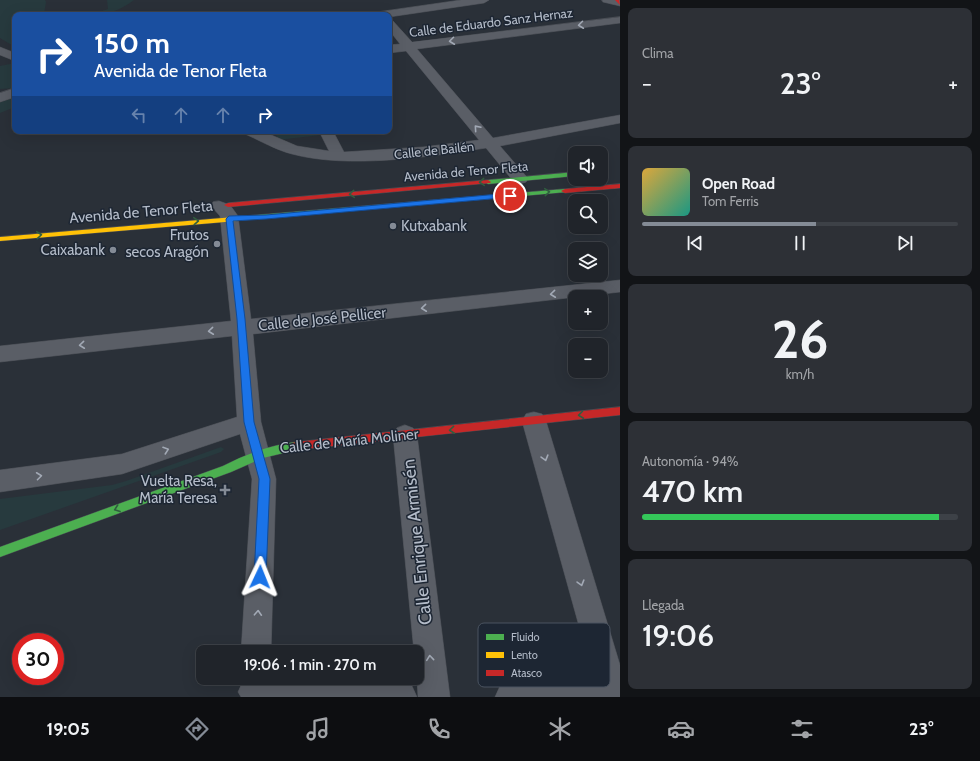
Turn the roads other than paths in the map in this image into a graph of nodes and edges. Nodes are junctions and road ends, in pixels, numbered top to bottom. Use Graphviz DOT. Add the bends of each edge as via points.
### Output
graph roads {
  1 [pos="484,0"];
  2 [pos="607,0"];
  3 [pos="455,2"];
  4 [pos="619,2"];
  5 [pos="392,15"];
  6 [pos="620,20"];
  7 [pos="392,28"];
  8 [pos="408,47"];
  9 [pos="392,49"];
  10 [pos="0,51"];
  11 [pos="12,56"];
  12 [pos="12,61"];
  13 [pos="0,63"];
  14 [pos="12,91"];
  15 [pos="12,92"];
  16 [pos="0,93"];
  17 [pos="0,98"];
  18 [pos="620,119"];
  19 [pos="257,134"];
  20 [pos="328,134"];
  21 [pos="491,143"];
  22 [pos="340,156"];
  23 [pos="568,175"];
  24 [pos="520,179"];
  25 [pos="620,186"];
  26 [pos="220,210"];
  27 [pos="0,239"];
  28 [pos="620,286"];
  29 [pos="242,328"];
  30 [pos="0,354"];
  31 [pos="620,410"];
  32 [pos="534,421"];
  33 [pos="249,422"];
  34 [pos="405,435"];
  35 [pos="258,454"];
  36 [pos="0,481"];
  37 [pos="0,552"];
  38 [pos="594,623"];
  39 [pos="256,645"];
  40 [pos="610,676"];
  41 [pos="254,689"];
  42 [pos="616,696"];
  43 [pos="401,697"];
  44 [pos="434,697"];
  45 [pos="511,697"];
  1 -- 3 [label="street"];
  2 -- 4 [label="street"];
  3 -- 5 [label="street"];
  6 -- 8 [label="street, Calle de Eduardo Sanz Hernaz, one-way"];
  7 -- 8 [label="street"];
  8 -- 9 [label="street, Calle de Eduardo Sanz Hernaz"];
  21 -- 8 [label="street, one-way"];
  10 -- 11 [label="street"];
  12 -- 13 [label="street"];
  14 -- 16 [label="street"];
  15 -- 17 [label="street"];
  18 -- 21 [label="street, Calle de Bailén"];
  19 -- 22 [label="street, Calle de Bailén" via="294,150"];
  20 -- 22 [label="street"];
  21 -- 22 [label="street, Calle de Bailén" via="426,152"];
  21 -- 24 [label="street"];
  23 -- 24 [label="main road, Avenida de Tenor Fleta"];
  24 -- 26 [label="main road, Avenida de Tenor Fleta, one-way"];
  26 -- 25 [label="main road, Avenida de Tenor Fleta, one-way" via="266,217"];
  27 -- 26 [label="main road, Avenida de Tenor Fleta, one-way"];
  26 -- 29 [label="street"];
  28 -- 29 [label="street, Calle de José Pellicer, one-way"];
  29 -- 30 [label="street, Calle de José Pellicer, one-way"];
  29 -- 33 [label="street"];
  31 -- 32 [label="main road, Calle de María Moliner, one-way"];
  32 -- 34 [label="main road, Calle de María Moliner, one-way"];
  32 -- 38 [label="street, one-way"];
  33 -- 35 [label="street"];
  36 -- 33 [label="street, one-way" via="122,464"];
  34 -- 35 [label="main road, Calle de María Moliner" via="293,446"];
  44 -- 34 [label="street, Calle Enrique Armisén, one-way"];
  35 -- 37 [label="main road, Calle de María Moliner, one-way" via="227,469"];
  39 -- 35 [label="street, one-way" via="264,479"];
  40 -- 42 [label="street, one-way"];
  41 -- 43 [label="street"];
  42 -- 45 [label="street"];
}
